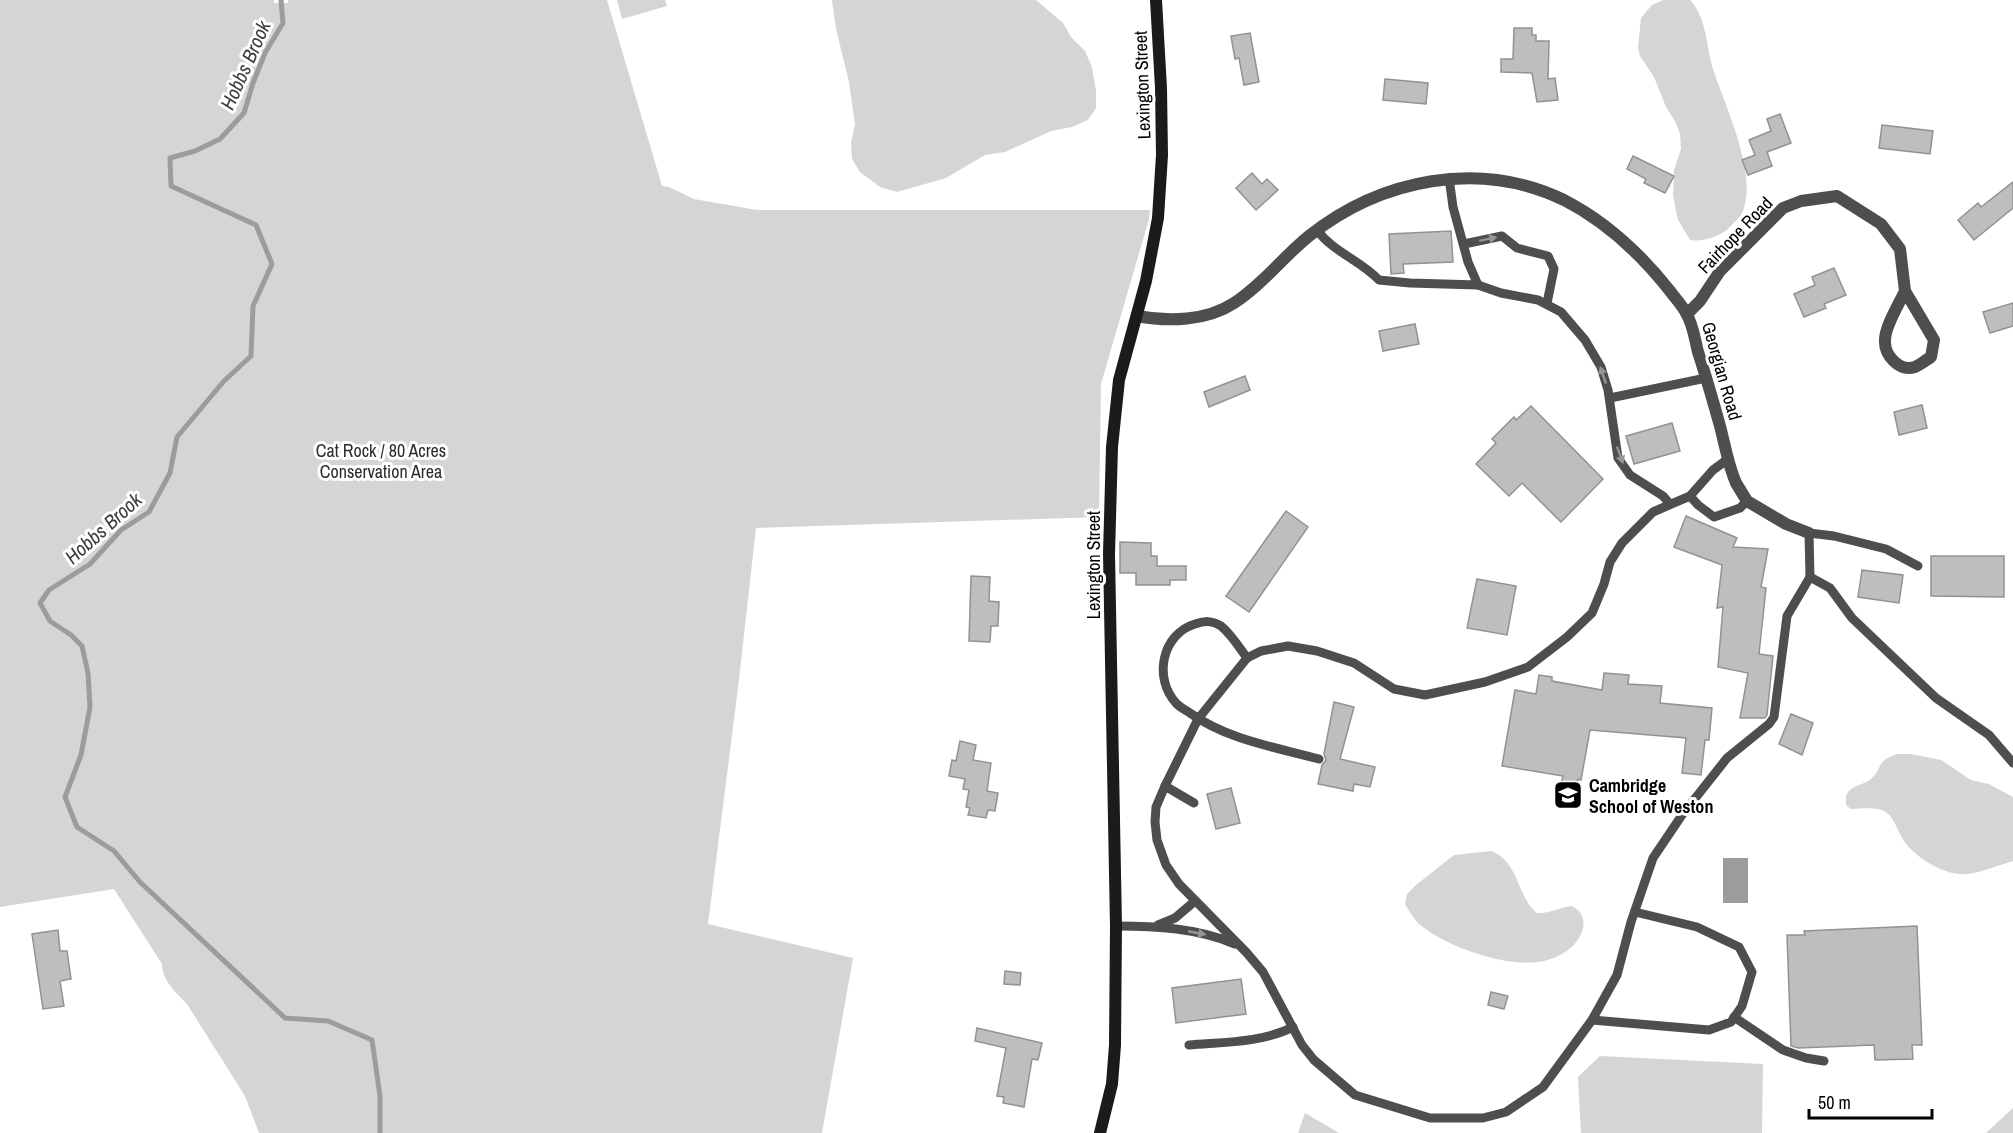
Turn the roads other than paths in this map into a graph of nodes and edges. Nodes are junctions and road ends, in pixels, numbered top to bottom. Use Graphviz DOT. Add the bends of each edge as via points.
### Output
graph roads {
  1 [pos="1156,0"];
  2 [pos="1449,178"];
  3 [pos="1317,230"];
  4 [pos="1464,244"];
  5 [pos="1478,285"];
  6 [pos="1905,291"];
  7 [pos="1547,303"];
  8 [pos="1687,314"];
  9 [pos="1137,316"];
  10 [pos="1706,378"];
  11 [pos="1610,398"];
  12 [pos="1728,459"];
  13 [pos="1690,496"];
  14 [pos="1748,501"];
  15 [pos="1670,504"];
  16 [pos="1809,533"];
  17 [pos="1918,566"];
  18 [pos="1810,578"];
  19 [pos="1247,658"];
  20 [pos="1198,719"];
  21 [pos="1319,759"];
  22 [pos="2013,763"];
  23 [pos="1165,786"];
  24 [pos="1194,803"];
  25 [pos="1195,901"];
  26 [pos="1635,912"];
  27 [pos="1116,926"];
  28 [pos="1152,926"];
  29 [pos="1240,946"];
  30 [pos="1734,1017"];
  31 [pos="1592,1020"];
  32 [pos="1293,1027"];
  33 [pos="1189,1045"];
  34 [pos="1824,1061"];
  35 [pos="1100,1133"];
  1 -- 9 [label="street, Lexington Street" via="1161,188 1156,233"];
  2 -- 3 [label="street, Georgian Road" via="1376,195"];
  2 -- 4 [label="lane"];
  2 -- 8 [label="street, Georgian Road" via="1517,184 1577,207 1626,242"];
  3 -- 5 [label="lane" via="1330,245 1379,280"];
  3 -- 9 [label="street, Georgian Road" via="1227,307 1187,318"];
  4 -- 5 [label="lane"];
  4 -- 7 [label="lane, one-way" via="1499,236 1516,248 1551,259 1554,272"];
  5 -- 7 [label="lane"];
  6 -- 6 [label="street, Fairhope Road" via="1934,340 1931,357 1915,367 1901,368 1890,359 1884,340"];
  6 -- 8 [label="street, Fairhope Road" via="1900,249 1881,224 1837,196 1783,208 1720,271 1700,302"];
  11 -- 7 [label="lane, one-way" via="1593,352 1562,312"];
  8 -- 10 [label="street, Georgian Road"];
  9 -- 27 [label="street, Lexington Street" via="1117,392 1110,491"];
  10 -- 11 [label="lane"];
  10 -- 12 [label="street, Georgian Road"];
  11 -- 15 [label="lane, one-way" via="1618,458 1630,475"];
  12 -- 13 [label="lane"];
  12 -- 14 [label="street, Georgian Road" via="1736,483"];
  13 -- 14 [label="lane" via="1714,517"];
  13 -- 15 [label="lane"];
  14 -- 16 [label="street, Georgian Road"];
  15 -- 19 [label="lane" via="1653,512 1622,543 1610,562 1592,613 1528,667 1485,682 1425,695 1394,689 1354,663 1317,651 1288,646"];
  16 -- 17 [label="lane" via="1886,549"];
  16 -- 18 [label="lane"];
  18 -- 22 [label="lane" via="1830,588 1852,618 1936,698 1989,735"];
  18 -- 26 [label="lane" via="1787,616 1774,717 1727,758 1682,815 1653,858"];
  19 -- 20 [label="lane"];
  19 -- 20 [label="lane" via="1229,634 1210,621 1189,626 1173,638 1163,665 1168,692 1176,704"];
  20 -- 21 [label="lane" via="1230,735"];
  20 -- 23 [label="lane"];
  23 -- 24 [label="lane"];
  23 -- 25 [label="lane" via="1156,807 1157,840 1170,872"];
  25 -- 28 [label="lane" via="1170,921"];
  25 -- 29 [label="lane"];
  26 -- 30 [label="lane" via="1697,927 1740,947 1752,972 1742,1006"];
  26 -- 31 [label="lane" via="1617,975"];
  27 -- 28 [label="lane"];
  27 -- 35 [label="street, Lexington Street" via="1115,1057"];
  28 -- 29 [label="lane, one-way" via="1213,936"];
  29 -- 32 [label="lane" via="1263,972"];
  30 -- 31 [label="lane" via="1731,1022 1709,1030"];
  30 -- 34 [label="lane" via="1783,1050"];
  31 -- 32 [label="lane" via="1543,1088 1506,1112 1483,1118 1430,1118 1355,1095 1314,1060"];
  32 -- 33 [label="lane" via="1259,1038"];
}
